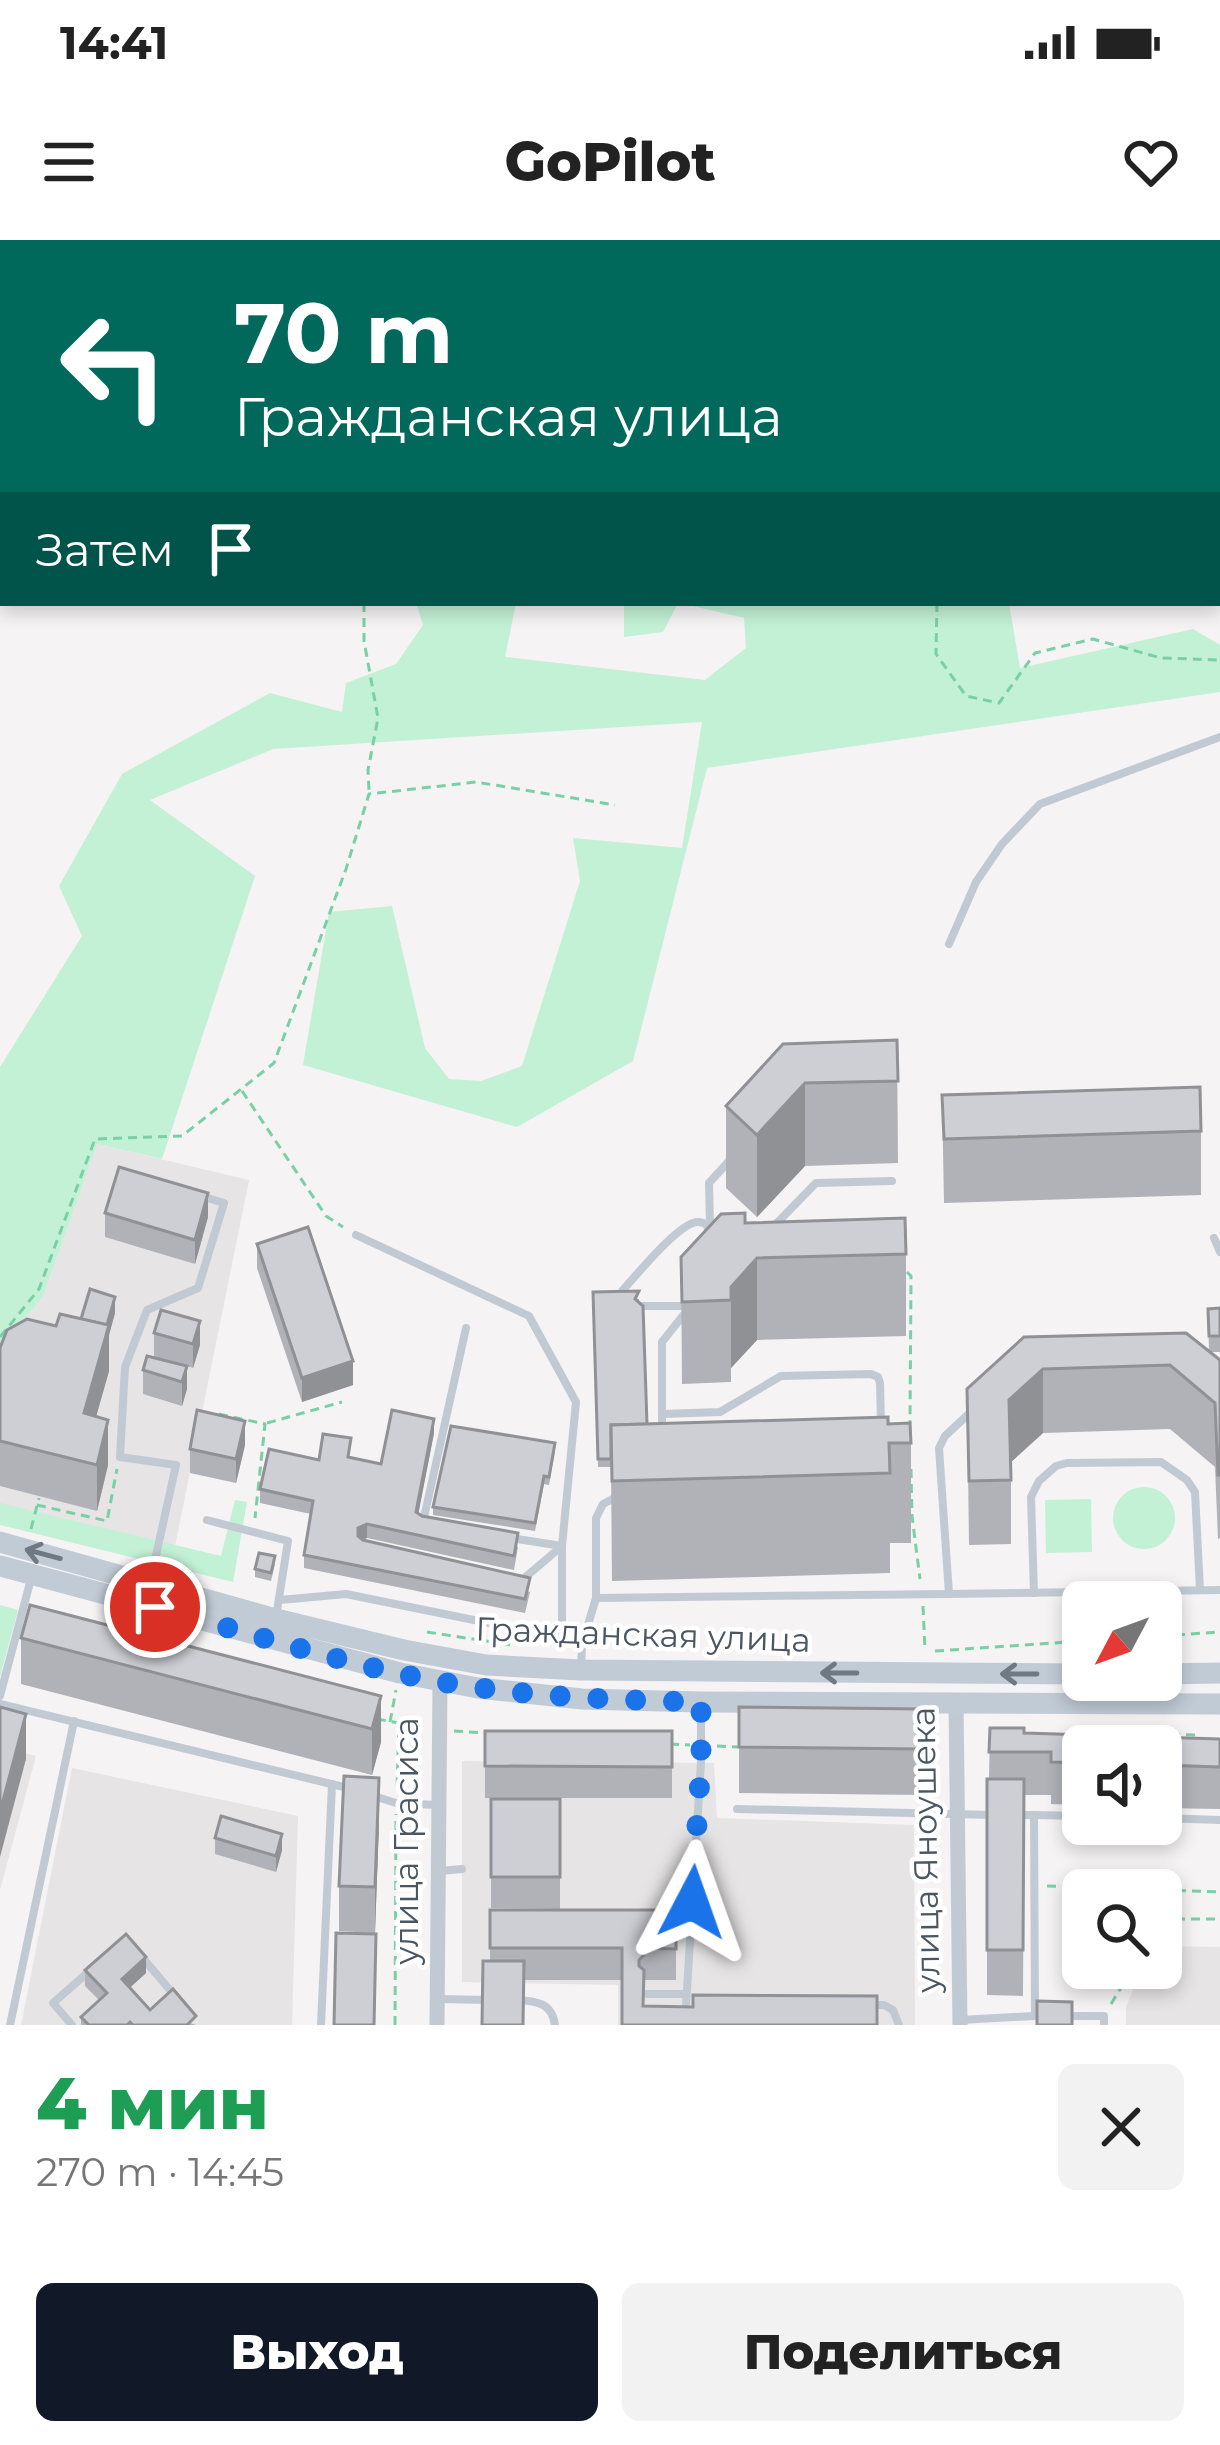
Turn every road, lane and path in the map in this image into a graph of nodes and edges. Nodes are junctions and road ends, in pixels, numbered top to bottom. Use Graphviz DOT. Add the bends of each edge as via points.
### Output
graph roads {
  1 [pos="364,606"];
  2 [pos="937,606"];
  3 [pos="1220,660"];
  4 [pos="1220,737"];
  5 [pos="369,794"];
  6 [pos="614,805"];
  7 [pos="949,944"];
  8 [pos="241,1090"];
  9 [pos="741,1148"];
  10 [pos="892,1181"];
  11 [pos="203,1197"];
  12 [pos="772,1228"];
  13 [pos="356,1235"];
  14 [pos="1214,1238"];
  15 [pos="1220,1252"];
  16 [pos="905,1270"];
  17 [pos="622,1291"];
  18 [pos="643,1306"];
  19 [pos="466,1328"];
  20 [pos="0,1337"];
  21 [pos="342,1402"];
  22 [pos="978,1406"];
  23 [pos="220,1414"];
  24 [pos="662,1414"];
  25 [pos="265,1424"];
  26 [pos="910,1425"];
  27 [pos="881,1431"];
  28 [pos="662,1454"];
  29 [pos="120,1457"];
  30 [pos="911,1470"];
  31 [pos="625,1495"];
  32 [pos="40,1496"];
  33 [pos="38,1505"];
  34 [pos="207,1520"];
  35 [pos="446,1526"];
  36 [pos="254,1532"];
  37 [pos="492,1534"];
  38 [pos="28,1537"];
  39 [pos="0,1542"];
  40 [pos="562,1546"];
  41 [pos="0,1565"];
  42 [pos="32,1574"];
  43 [pos="500,1575"];
  44 [pos="150,1583"];
  45 [pos="1200,1590"];
  46 [pos="1220,1590"];
  47 [pos="1034,1592"];
  48 [pos="922,1594"];
  49 [pos="949,1594"];
  50 [pos="596,1598"];
  51 [pos="278,1609"];
  52 [pos="1220,1632"];
  53 [pos="1182,1635"];
  54 [pos="562,1638"];
  55 [pos="582,1646"];
  56 [pos="925,1652"];
  57 [pos="441,1658"];
  58 [pos="580,1670"];
  59 [pos="1220,1673"];
  60 [pos="956,1674"];
  61 [pos="1062,1674"];
  62 [pos="1182,1674"];
  63 [pos="440,1682"];
  64 [pos="0,1700"];
  65 [pos="701,1702"];
  66 [pos="956,1702"];
  67 [pos="1220,1704"];
  68 [pos="925,1714"];
  69 [pos="366,1716"];
  70 [pos="74,1721"];
  71 [pos="399,1722"];
  72 [pos="440,1730"];
  73 [pos="487,1733"];
  74 [pos="1182,1735"];
  75 [pos="652,1743"];
  76 [pos="700,1745"];
  77 [pos="745,1747"];
  78 [pos="936,1752"];
  79 [pos="1199,1756"];
  80 [pos="332,1784"];
  81 [pos="397,1803"];
  82 [pos="439,1805"];
  83 [pos="737,1809"];
  84 [pos="1034,1814"];
  85 [pos="1062,1815"];
  86 [pos="958,1816"];
  87 [pos="1182,1819"];
  88 [pos="1220,1820"];
  89 [pos="462,1869"];
  90 [pos="439,1871"];
  91 [pos="1034,1886"];
  92 [pos="1062,1887"];
  93 [pos="1182,1891"];
  94 [pos="1220,1892"];
  95 [pos="1182,1919"];
  96 [pos="1220,1919"];
  97 [pos="141,1956"];
  98 [pos="97,1964"];
  99 [pos="1121,1989"];
  100 [pos="647,1994"];
  101 [pos="686,1994"];
  102 [pos="437,1999"];
  103 [pos="862,2005"];
  104 [pos="686,2006"];
  105 [pos="708,2006"];
  106 [pos="185,2008"];
  107 [pos="1058,2016"];
  108 [pos="1104,2020"];
  109 [pos="960,2022"];
  110 [pos="10,2025"];
  111 [pos="72,2025"];
  112 [pos="321,2025"];
  113 [pos="395,2025"];
  114 [pos="437,2025"];
  115 [pos="556,2025"];
  116 [pos="685,2025"];
  117 [pos="899,2025"];
  1 -- 5 [label="path" via="378,718"];
  2 -- 3 [label="path" via="936,654 967,697 999,703 1035,653 1093,639 1161,658"];
  4 -- 7 [label="lane" via="1040,804 976,882"];
  5 -- 6 [label="path" via="476,782"];
  5 -- 8 [label="path" via="274,1064"];
  8 -- 13 [label="path" via="326,1216"];
  8 -- 20 [label="path" via="182,1136 95,1139 39,1289"];
  9 -- 17 [label="lane" via="710,1183 710,1232 701,1222 680,1232"];
  10 -- 12 [label="lane" via="816,1183"];
  11 -- 29 [label="lane" via="224,1203 198,1288 147,1310 125,1367"];
  13 -- 40 [label="lane" via="529,1316 576,1402"];
  14 -- 15 [label="lane"];
  16 -- 26 [label="path"];
  18 -- 24 [label="lane" via="692,1306 662,1342"];
  19 -- 35 [label="lane" via="423,1522"];
  21 -- 25 [label="path"];
  22 -- 49 [label="lane" via="939,1448"];
  23 -- 25 [label="path"];
  24 -- 27 [label="lane" via="727,1409 782,1376 872,1374 880,1383"];
  24 -- 28 [label="lane"];
  25 -- 36 [label="path"];
  29 -- 33 [label="path" via="107,1521"];
  29 -- 44 [label="lane" via="176,1465"];
  30 -- 48 [label="path"];
  31 -- 50 [label="lane" via="609,1499 596,1518"];
  32 -- 33 [label="path"];
  33 -- 38 [label="path"];
  34 -- 36 [label="lane"];
  36 -- 51 [label="lane" via="288,1541"];
  37 -- 40 [label="lane"];
  44 -- 39 [label="main road, Гражданская улица, one-way"];
  40 -- 43 [label="lane" via="522,1580"];
  40 -- 54 [label="lane"];
  41 -- 42 [label="main road, Гражданская улица"];
  42 -- 63 [label="main road, Гражданская улица"];
  42 -- 64 [label="lane"];
  44 -- 51 [label="main road, Гражданская улица"];
  45 -- 46 [label="lane"];
  45 -- 47 [label="lane"];
  45 -- 47 [label="lane" via="1193,1488 1154,1461 1061,1464 1039,1481 1031,1497"];
  47 -- 49 [label="lane"];
  48 -- 49 [label="lane"];
  48 -- 50 [label="lane"];
  48 -- 56 [label="path"];
  50 -- 55 [label="lane"];
  51 -- 54 [label="lane" via="346,1594"];
  51 -- 57 [label="main road, Гражданская улица"];
  52 -- 53 [label="path"];
  54 -- 55 [label="lane"];
  55 -- 58 [label="lane"];
  57 -- 58 [label="main road, Гражданская улица"];
  57 -- 63 [label="main road, улица Грасиса"];
  60 -- 58 [label="main road, Гражданская улица, one-way"];
  59 -- 62 [label="main road"];
  61 -- 60 [label="main road, Гражданская улица, one-way"];
  60 -- 66 [label="main road, улица Яноушека"];
  63 -- 65 [label="main road, Гражданская улица" via="582,1699"];
  63 -- 72 [label="street, улица Грасиса"];
  64 -- 70 [label="lane"];
  65 -- 66 [label="main road, Гражданская улица"];
  65 -- 76 [label="lane"];
  66 -- 67 [label="main road, Гражданская улица"];
  66 -- 86 [label="street, улица Яноушека"];
  68 -- 78 [label="path" via="924,1752"];
  69 -- 71 [label="path"];
  70 -- 80 [label="lane"];
  70 -- 110 [label="lane"];
  71 -- 72 [label="path"];
  71 -- 81 [label="path"];
  72 -- 73 [label="path"];
  72 -- 82 [label="street, улица Грасиса"];
  74 -- 79 [label="path" via="1199,1735"];
  75 -- 76 [label="path"];
  76 -- 77 [label="path"];
  76 -- 101 [label="lane"];
  80 -- 81 [label="lane"];
  80 -- 112 [label="lane"];
  81 -- 82 [label="lane"];
  81 -- 113 [label="path"];
  82 -- 90 [label="street, улица Грасиса"];
  83 -- 86 [label="lane"];
  84 -- 85 [label="lane"];
  84 -- 86 [label="lane"];
  84 -- 91 [label="lane"];
  86 -- 109 [label="street, улица Яноушека"];
  87 -- 88 [label="lane"];
  89 -- 90 [label="lane"];
  90 -- 102 [label="street, улица Грасиса"];
  91 -- 92 [label="path"];
  91 -- 109 [label="lane" via="1035,2016"];
  93 -- 94 [label="path"];
  95 -- 96 [label="path"];
  97 -- 106 [label="lane"];
  98 -- 111 [label="lane" via="52,2002"];
  99 -- 108 [label="path"];
  100 -- 101 [label="lane"];
  101 -- 104 [label="lane"];
  102 -- 114 [label="street, улица Грасиса"];
  102 -- 115 [label="lane" via="538,2001"];
  103 -- 117 [label="lane" via="884,2005"];
  104 -- 105 [label="lane"];
  104 -- 116 [label="lane"];
  107 -- 108 [label="lane"];
}
